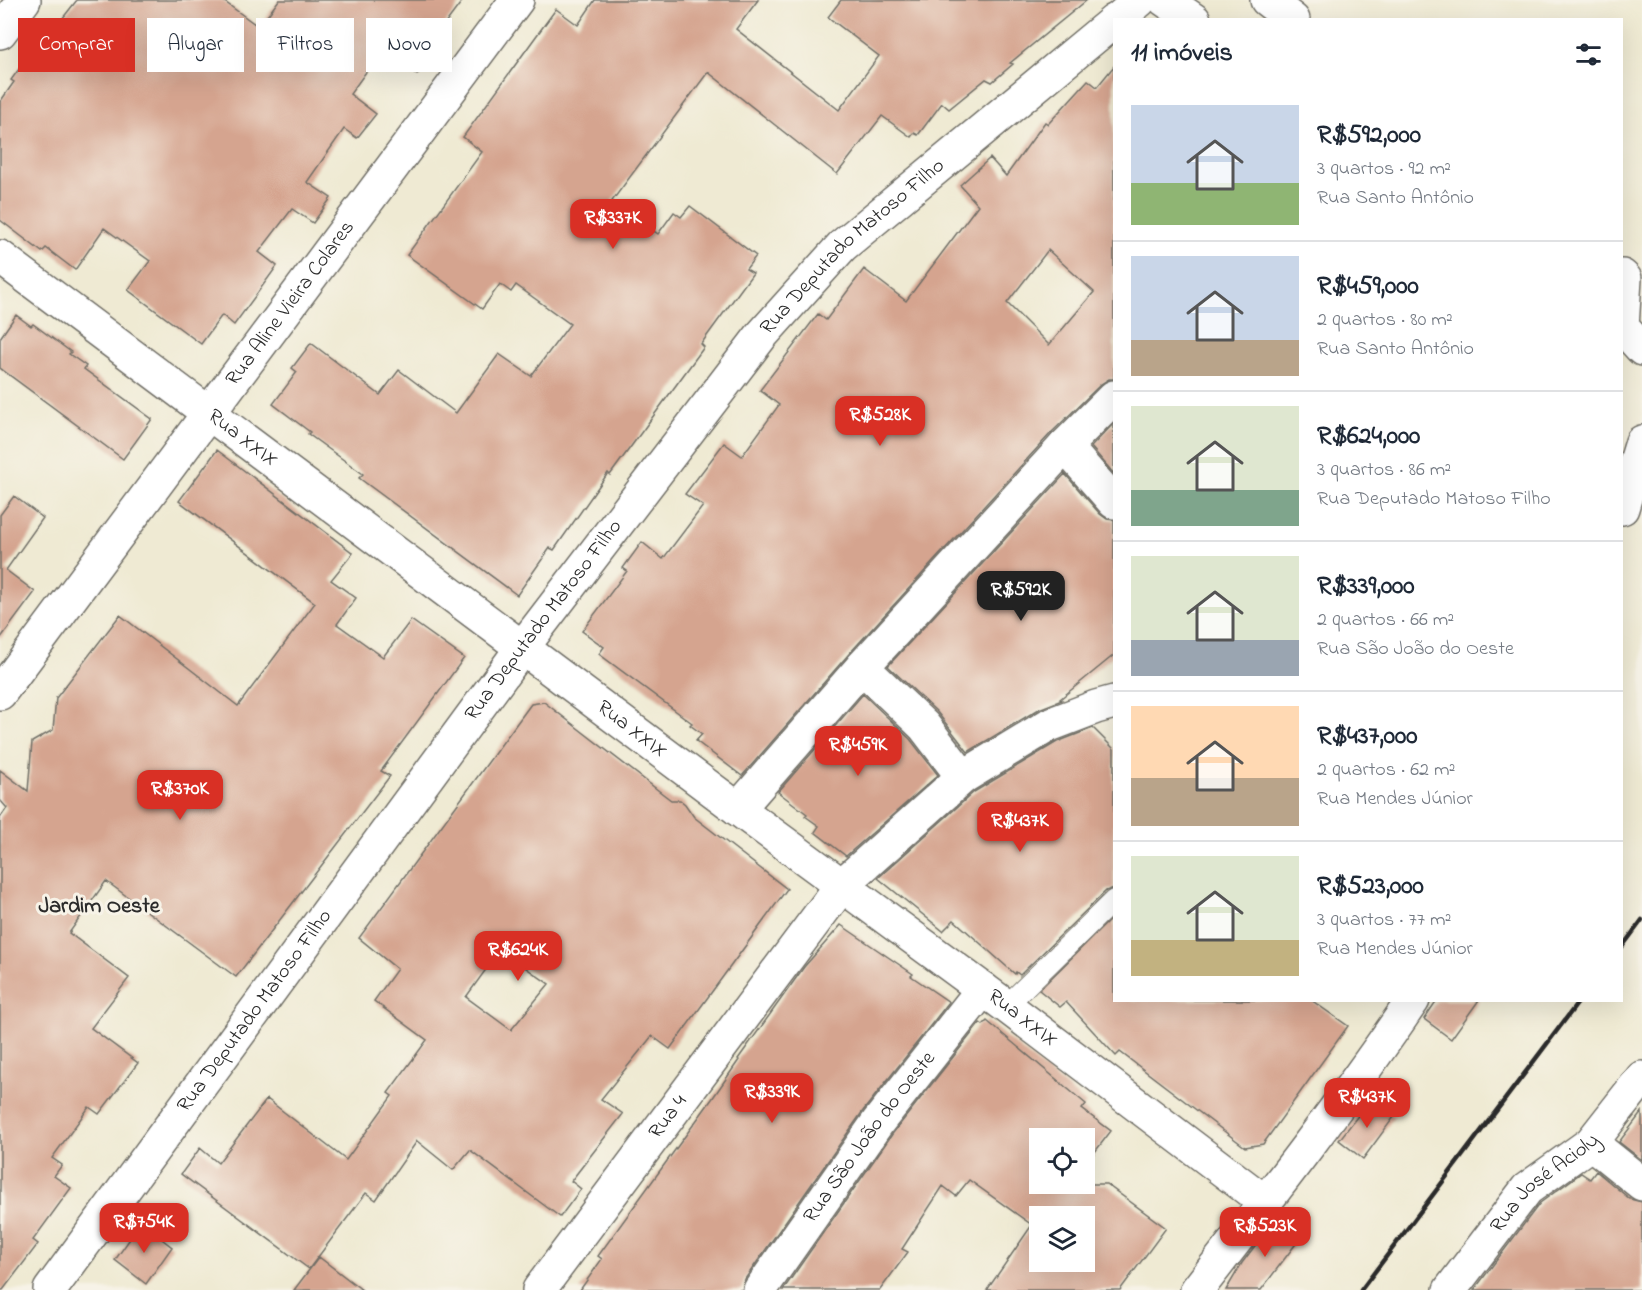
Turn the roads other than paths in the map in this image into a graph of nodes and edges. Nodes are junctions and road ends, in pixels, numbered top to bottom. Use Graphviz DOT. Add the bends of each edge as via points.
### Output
graph roads {
  1 [pos="24,0"];
  2 [pos="517,0"];
  3 [pos="1140,0"];
  4 [pos="1165,0"];
  5 [pos="1267,0"];
  6 [pos="1118,18"];
  7 [pos="1191,18"];
  8 [pos="1290,18"];
  9 [pos="1113,22"];
  10 [pos="0,32"];
  11 [pos="0,256"];
  12 [pos="1628,277"];
  13 [pos="1629,334"];
  14 [pos="1113,398"];
  15 [pos="209,412"];
  16 [pos="1642,442"];
  17 [pos="1065,446"];
  18 [pos="1113,501"];
  19 [pos="1623,505"];
  20 [pos="522,648"];
  21 [pos="862,667"];
  22 [pos="0,693"];
  23 [pos="1113,702"];
  24 [pos="963,777"];
  25 [pos="738,809"];
  26 [pos="842,885"];
  27 [pos="1113,901"];
  28 [pos="995,998"];
  29 [pos="1412,1002"];
  30 [pos="1642,1078"];
  31 [pos="1591,1143"];
  32 [pos="1642,1184"];
  33 [pos="1265,1202"];
  34 [pos="50,1290"];
  35 [pos="539,1290"];
  36 [pos="760,1290"];
  37 [pos="1197,1290"];
  38 [pos="1450,1290"];
  1 -- 10 [label="street"];
  2 -- 15 [label="street, Rua Aline Vieira Colares"];
  3 -- 6 [label="street, Rua Deputado Matoso Filho"];
  4 -- 7 [label="street"];
  5 -- 8 [label="street"];
  9 -- 20 [label="street, Rua Deputado Matoso Filho" via="842,246 761,336"];
  11 -- 15 [label="street, Rua XXIX"];
  12 -- 13 [label="street"];
  14 -- 17 [label="street"];
  15 -- 20 [label="street, Rua XXIX"];
  15 -- 22 [label="street, Rua Aline Vieira Colares"];
  16 -- 19 [label="street"];
  17 -- 18 [label="street"];
  17 -- 21 [label="street"];
  20 -- 25 [label="street, Rua XXIX"];
  20 -- 34 [label="street, Rua Deputado Matoso Filho"];
  21 -- 24 [label="street" via="924,726"];
  21 -- 25 [label="street"];
  23 -- 24 [label="street, Rua 4" via="1049,725"];
  24 -- 26 [label="street, Rua 4"];
  25 -- 26 [label="street, Rua XXIX"];
  26 -- 28 [label="street, Rua XXIX"];
  26 -- 35 [label="street, Rua 4"];
  27 -- 28 [label="lane"];
  28 -- 33 [label="street, Rua XXIX"];
  28 -- 36 [label="street, Rua São João do Oeste" via="878,1122"];
  29 -- 33 [label="street"];
  30 -- 31 [label="street, Rua José Acioly"];
  31 -- 32 [label="street"];
  31 -- 38 [label="street, Rua José Acioly" via="1527,1190"];
  33 -- 37 [label="street"];
}
